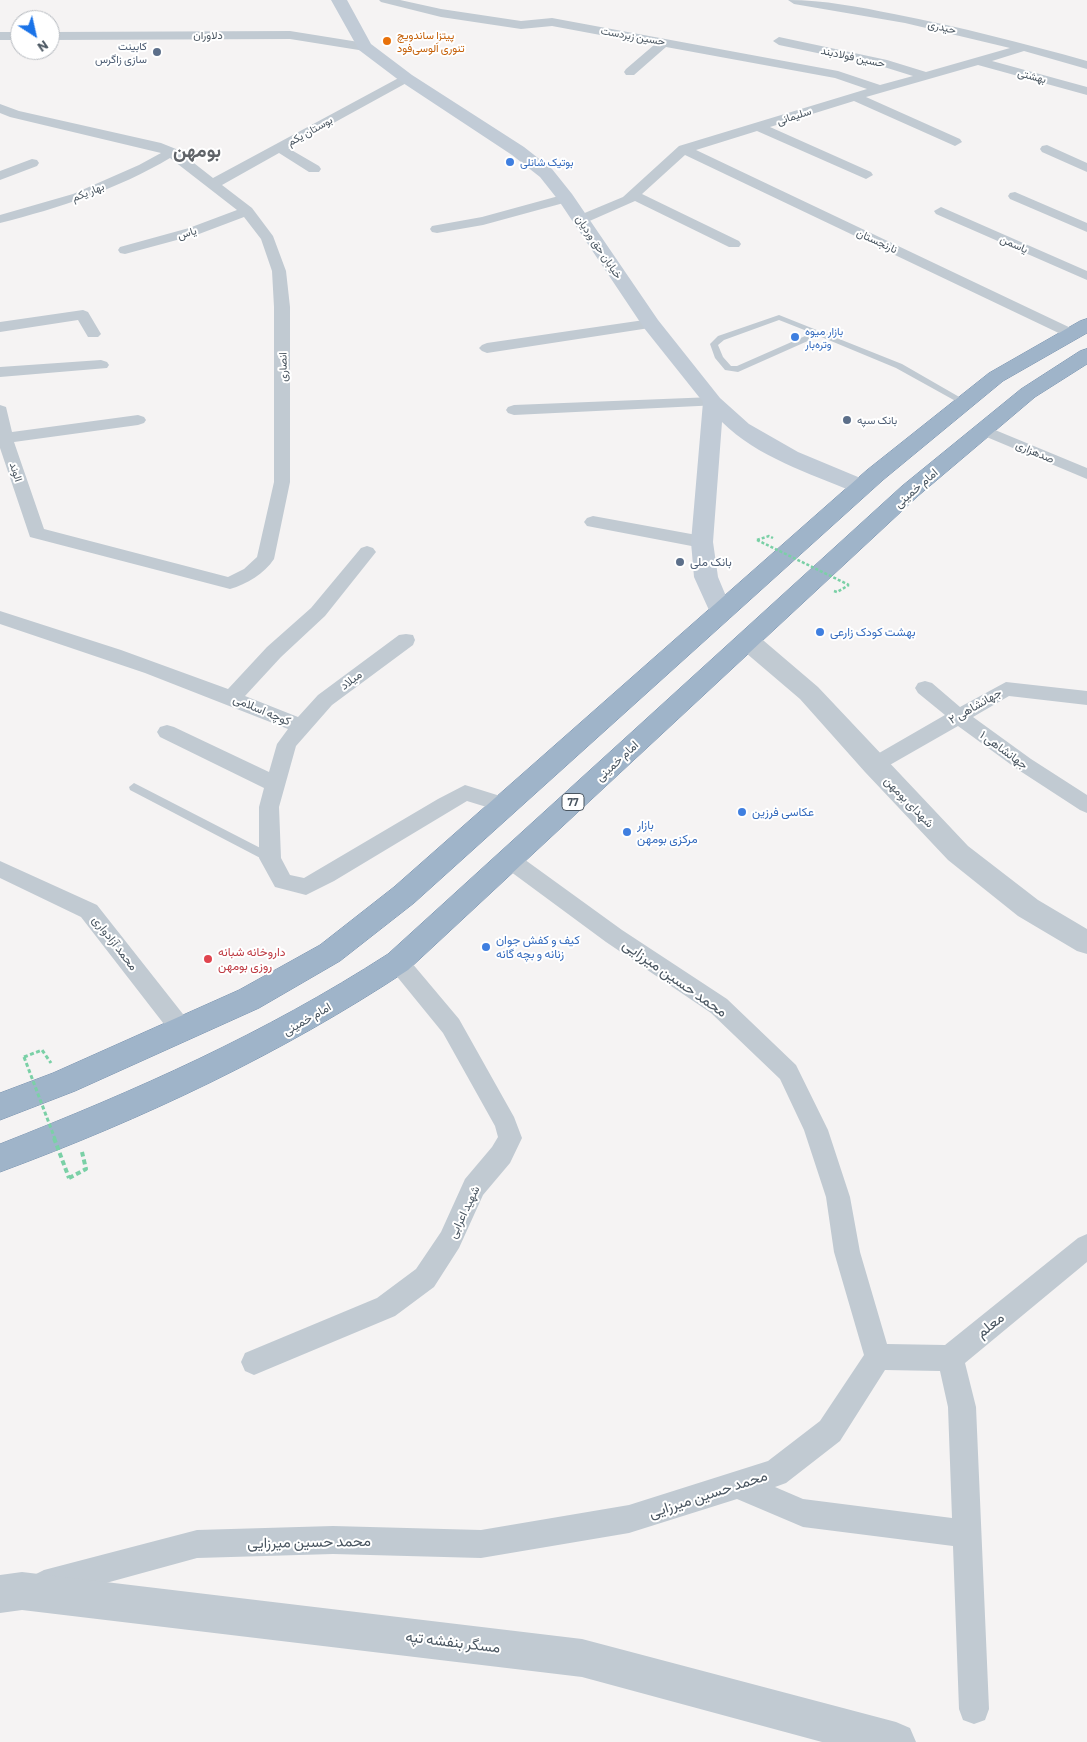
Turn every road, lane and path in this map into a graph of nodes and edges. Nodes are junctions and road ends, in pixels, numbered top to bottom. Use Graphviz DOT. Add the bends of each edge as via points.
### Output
graph roads {
  1 [pos="339,0"];
  2 [pos="385,0"];
  3 [pos="794,0"];
  4 [pos="60,36"];
  5 [pos="779,41"];
  6 [pos="664,42"];
  7 [pos="365,47"];
  8 [pos="1026,47"];
  9 [pos="978,61"];
  10 [pos="1087,65"];
  11 [pos="630,72"];
  12 [pos="927,76"];
  13 [pos="406,78"];
  14 [pos="880,89"];
  15 [pos="1087,90"];
  16 [pos="855,96"];
  17 [pos="0,108"];
  18 [pos="760,127"];
  19 [pos="955,142"];
  20 [pos="278,148"];
  21 [pos="684,149"];
  22 [pos="1047,149"];
  23 [pos="171,152"];
  24 [pos="32,163"];
  25 [pos="1087,168"];
  26 [pos="314,170"];
  27 [pos="866,174"];
  28 [pos="0,176"];
  29 [pos="213,184"];
  30 [pos="633,195"];
  31 [pos="1015,196"];
  32 [pos="566,198"];
  33 [pos="247,211"];
  34 [pos="941,211"];
  35 [pos="0,219"];
  36 [pos="580,220"];
  37 [pos="1087,228"];
  38 [pos="437,229"];
  39 [pos="734,244"];
  40 [pos="125,250"];
  41 [pos="1087,276"];
  42 [pos="651,324"];
  43 [pos="0,326"];
  44 [pos="1079,329"];
  45 [pos="819,333"];
  46 [pos="93,334"];
  47 [pos="487,348"];
  48 [pos="1085,358"];
  49 [pos="101,365"];
  50 [pos="0,372"];
  51 [pos="713,402"];
  52 [pos="964,402"];
  53 [pos="0,410"];
  54 [pos="514,410"];
  55 [pos="138,420"];
  56 [pos="983,430"];
  57 [pos="5,438"];
  58 [pos="1087,474"];
  59 [pos="862,487"];
  60 [pos="593,522"];
  61 [pos="36,534"];
  62 [pos="769,536"];
  63 [pos="702,542"];
  64 [pos="367,552"];
  65 [pos="837,592"];
  66 [pos="721,613"];
  67 [pos="0,617"];
  68 [pos="406,640"];
  69 [pos="748,641"];
  70 [pos="925,688"];
  71 [pos="232,697"];
  72 [pos="1087,698"];
  73 [pos="957,717"];
  74 [pos="301,726"];
  75 [pos="166,732"];
  76 [pos="874,765"];
  77 [pos="275,784"];
  78 [pos="134,787"];
  79 [pos="506,805"];
  80 [pos="1087,805"];
  81 [pos="270,858"];
  82 [pos="510,860"];
  83 [pos="0,869"];
  84 [pos="1087,943"];
  85 [pos="398,962"];
  86 [pos="182,1030"];
  87 [pos="42,1050"];
  88 [pos="0,1107"];
  89 [pos="0,1158"];
  90 [pos="86,1169"];
  91 [pos="1087,1246"];
  92 [pos="878,1357"];
  93 [pos="950,1358"];
  94 [pos="254,1362"];
  95 [pos="736,1485"];
  96 [pos="967,1534"];
  97 [pos="11,1593"];
  98 [pos="974,1709"];
  99 [pos="896,1742"];
  1 -- 7 [label="main road, خیابان حق وردیان"];
  2 -- 6 [label="street, حسین زبردست" via="441,14 521,25 552,22"];
  3 -- 8 [label="street, حیدری" via="926,24"];
  4 -- 7 [label="street, دلاوران" via="290,35"];
  5 -- 12 [label="street, حسین فولادبند"];
  6 -- 11 [label="street"];
  6 -- 14 [label="street, حسین زبردست" via="838,75"];
  7 -- 13 [label="main road, خیابان حق وردیان"];
  8 -- 9 [label="street, سلیمانی"];
  8 -- 10 [label="street, حیدری"];
  9 -- 12 [label="street, سلیمانی"];
  9 -- 15 [label="street, بهشتی"];
  12 -- 14 [label="street, سلیمانی"];
  13 -- 20 [label="street, بوستان یکم"];
  13 -- 32 [label="main road, خیابان حق وردیان" via="546,173"];
  14 -- 16 [label="street, سلیمانی"];
  16 -- 18 [label="street, سلیمانی"];
  16 -- 19 [label="street"];
  17 -- 23 [label="street, انصاری"];
  18 -- 21 [label="street, سلیمانی"];
  18 -- 27 [label="street"];
  20 -- 26 [label="street"];
  20 -- 29 [label="street, بوستان یکم"];
  21 -- 30 [label="street, سلیمانی"];
  21 -- 44 [label="street, نارنجستان"];
  22 -- 25 [label="street"];
  23 -- 29 [label="street, انصاری"];
  23 -- 35 [label="street, بهار یکم" via="144,168 78,197"];
  24 -- 28 [label="street"];
  29 -- 33 [label="street, انصاری"];
  30 -- 36 [label="street, سلیمانی"];
  30 -- 39 [label="street"];
  31 -- 37 [label="street"];
  32 -- 36 [label="main road, خیابان حق وردیان"];
  32 -- 38 [label="street"];
  33 -- 40 [label="street, یاس" via="194,231"];
  33 -- 61 [label="street, انصاری" via="268,239 279,271 282,308 282,482 265,560 250,573 230,582"];
  34 -- 41 [label="street, یاسمن"];
  36 -- 42 [label="main road, خیابان حق وردیان"];
  42 -- 47 [label="street"];
  42 -- 51 [label="main road, خیابان حق وردیان"];
  43 -- 46 [label="street" via="83,315"];
  44 -- 52 [label="highway" via="996,377"];
  45 -- 45 [label="lane" via="779,317 721,338 714,344 719,358 728,368 738,369"];
  45 -- 52 [label="lane" via="899,366"];
  48 -- 56 [label="highway, امام خمینی / 77" via="1028,392"];
  49 -- 50 [label="street"];
  51 -- 54 [label="street"];
  51 -- 59 [label="main road, خیابان حق وردیان" via="741,429 790,457"];
  51 -- 63 [label="main road"];
  52 -- 59 [label="highway"];
  53 -- 57 [label="street, الوند"];
  55 -- 57 [label="street"];
  56 -- 58 [label="street, صدهزاری"];
  56 -- 69 [label="highway, امام خمینی / 77" via="910,491"];
  57 -- 61 [label="street, الوند"];
  59 -- 66 [label="highway"];
  60 -- 63 [label="street"];
  62 -- 65 [label="path, bridge" via="757,540 849,585"];
  63 -- 66 [label="main road" via="706,577"];
  64 -- 71 [label="street" via="318,612"];
  66 -- 79 [label="highway"];
  67 -- 71 [label="street, کوچه اسلامی"];
  68 -- 74 [label="street, میلاد" via="325,700"];
  69 -- 76 [label="street, شهدای بومهن" via="809,693"];
  69 -- 82 [label="highway, امام خمینی / 77"];
  70 -- 73 [label="street, جهانشاهی ۱"];
  71 -- 74 [label="street, کوچه اسلامی"];
  72 -- 73 [label="street, جهانشاهی ۲" via="1006,688"];
  73 -- 76 [label="street, جهانشاهی ۲"];
  73 -- 80 [label="street, جهانشاهی ۱"];
  74 -- 77 [label="street, کوچه اسلامی" via="287,744"];
  75 -- 77 [label="street"];
  76 -- 84 [label="street, شهدای بومهن" via="958,853 1028,908"];
  77 -- 81 [label="street, کوچه اسلامی" via="269,807"];
  78 -- 81 [label="lane"];
  79 -- 81 [label="street" via="465,794 306,887 284,881"];
  79 -- 86 [label="highway" via="404,895 330,953 249,999"];
  82 -- 85 [label="highway, امام خمینی / 77"];
  82 -- 92 [label="street, محمد حسین میرزایی" via="614,936 719,1006 788,1072 816,1130 835,1188 846,1252"];
  83 -- 86 [label="street, محمد آزادواری" via="89,911"];
  85 -- 89 [label="highway, امام خمینی / 77" via="274,1037 152,1094"];
  85 -- 94 [label="street, شهید اعرابی" via="451,1026 506,1124 510,1138 501,1155 474,1187 450,1240 425,1278 386,1307"];
  86 -- 88 [label="highway"];
  87 -- 90 [label="path, bridge" via="24,1057 69,1178"];
  91 -- 93 [label="street, معلم"];
  92 -- 93 [label="street"];
  92 -- 95 [label="street, محمد حسین میرزایی" via="830,1431 776,1473"];
  93 -- 96 [label="street" via="962,1407"];
  95 -- 96 [label="street" via="803,1513"];
  95 -- 97 [label="street, محمد حسین میرزایی" via="629,1519 481,1544 334,1540 197,1544"];
  96 -- 98 [label="street"];
  97 -- 99 [label="street, مسگر بنفشه تپه" via="582,1658"];
}
